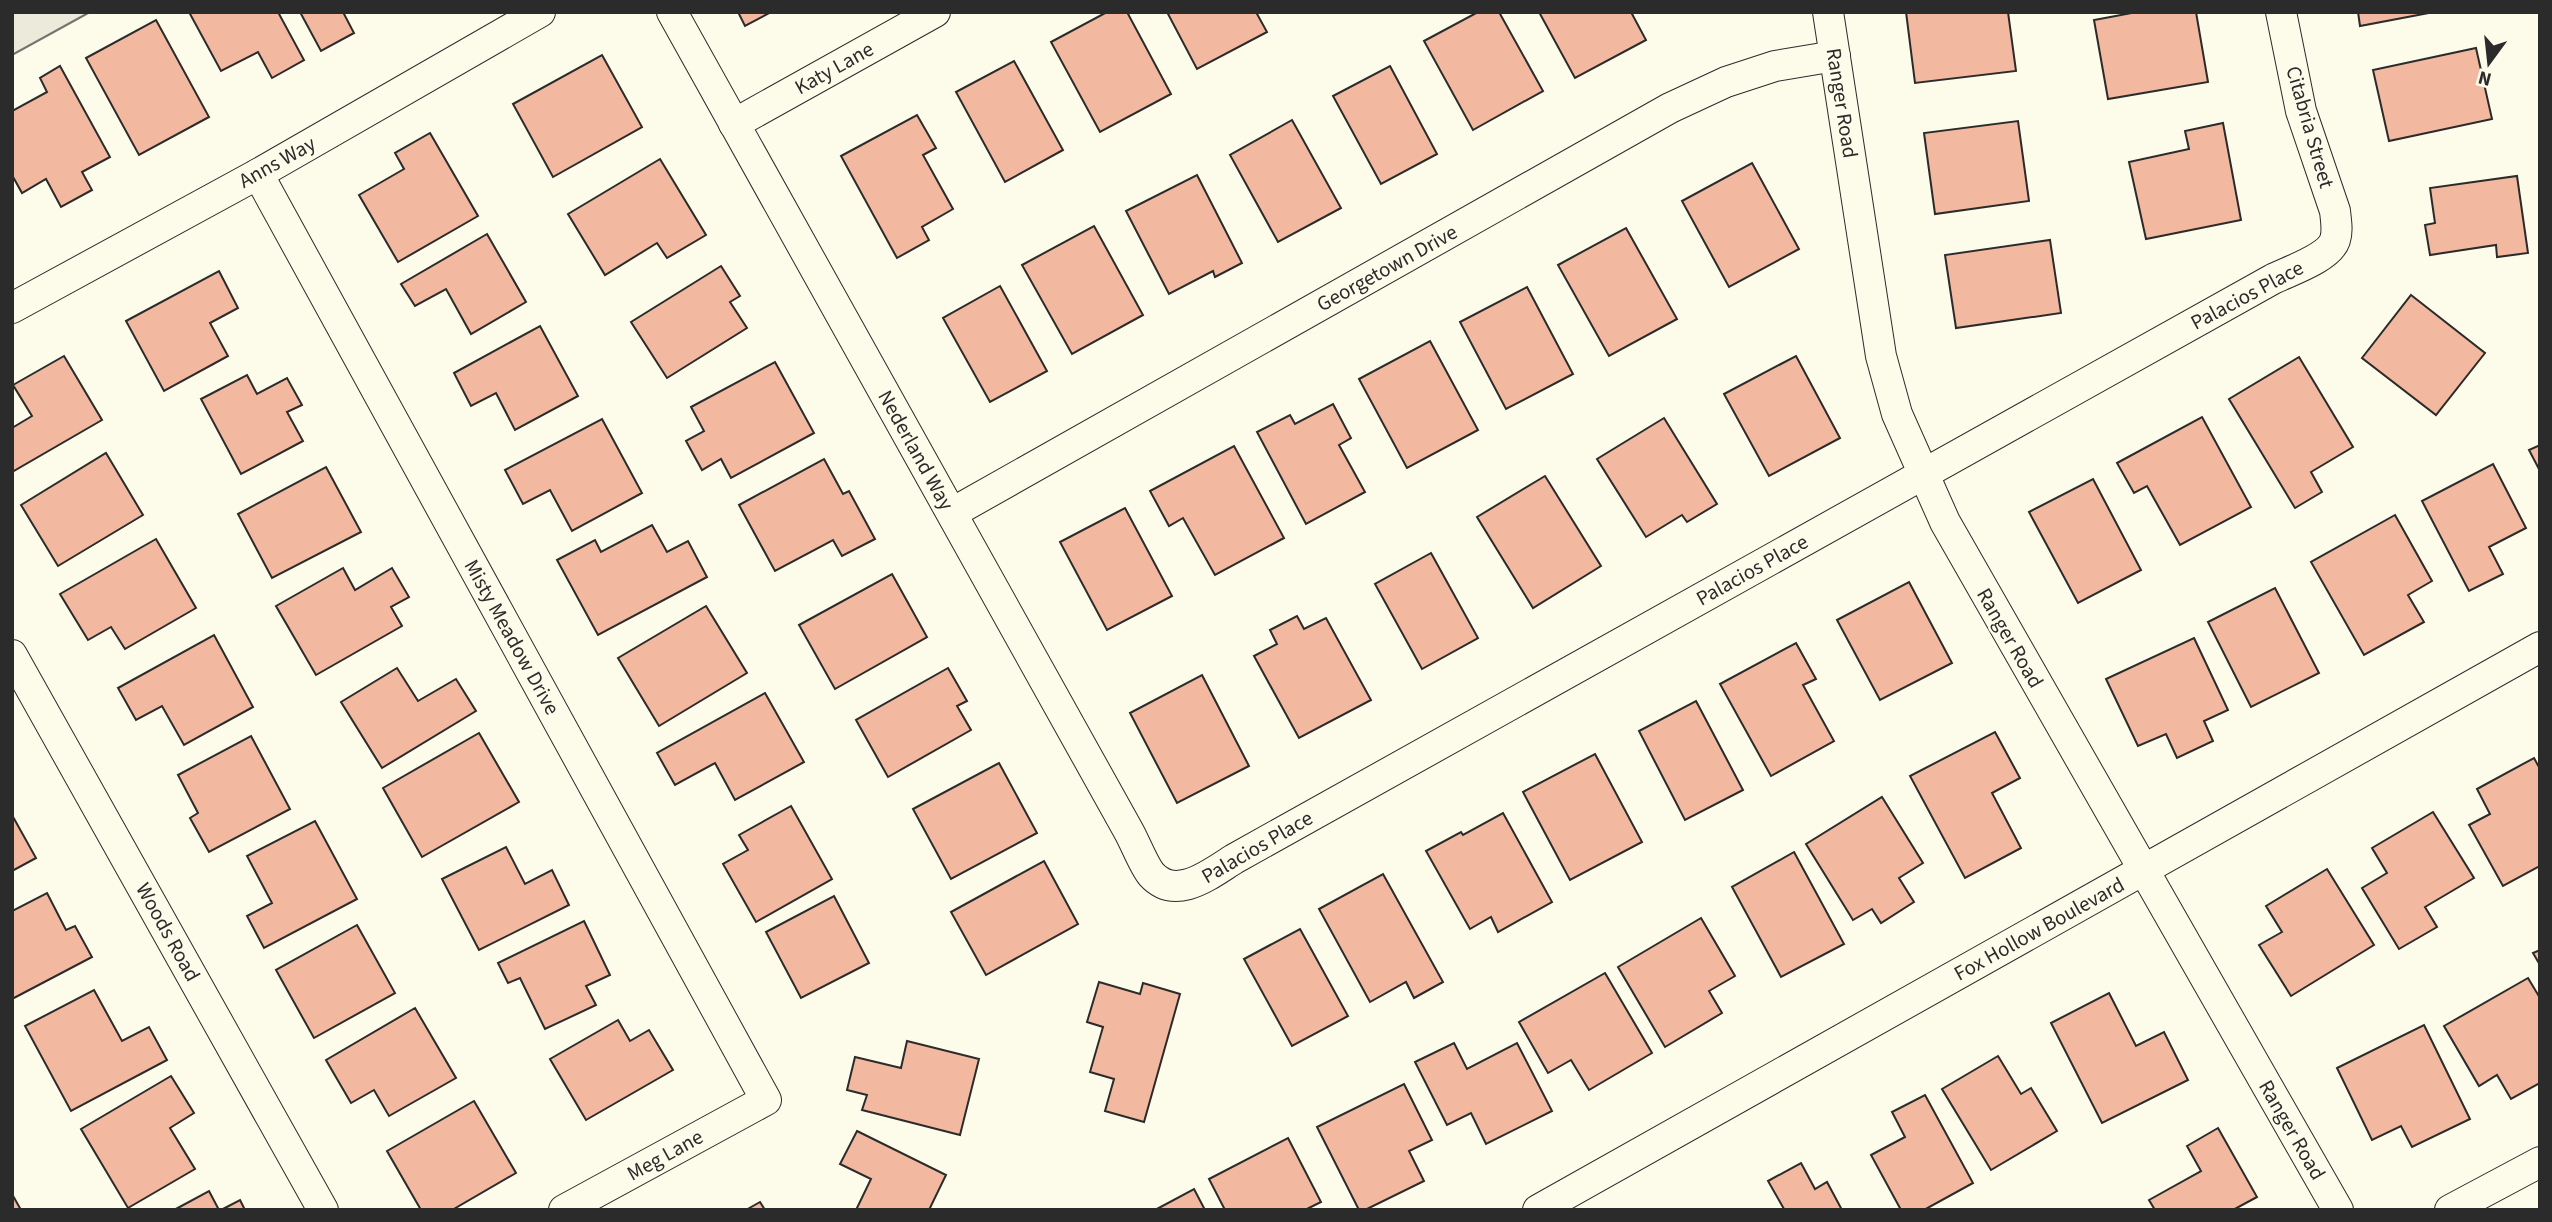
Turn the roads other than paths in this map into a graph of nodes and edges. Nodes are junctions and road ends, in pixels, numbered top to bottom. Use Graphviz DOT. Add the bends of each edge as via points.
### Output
graph roads {
  1 [pos="540,12"];
  2 [pos="672,12"];
  3 [pos="935,12"];
  4 [pos="1828,12"];
  5 [pos="2281,12"];
  6 [pos="1835,56"];
  7 [pos="734,124"];
  8 [pos="258,174"];
  9 [pos="2335,242"];
  10 [pos="12,307"];
  11 [pos="1923,475"];
  12 [pos="952,513"];
  13 [pos="2540,647"];
  14 [pos="12,655"];
  15 [pos="2143,871"];
  16 [pos="1164,884"];
  17 [pos="766,1100"];
  18 [pos="2540,1162"];
  19 [pos="323,1210"];
  20 [pos="564,1210"];
  21 [pos="1538,1210"];
  22 [pos="2338,1210"];
  23 [pos="2450,1210"];
  1 -- 8 [label="street, Anns Way"];
  2 -- 7 [label="street, Nederland Way"];
  3 -- 7 [label="street, Katy Lane"];
  4 -- 6 [label="street, Ranger Road"];
  5 -- 9 [label="street, Citabria Street" via="2301,111 2335,211"];
  6 -- 11 [label="street, Ranger Road" via="1881,356 1897,415"];
  6 -- 12 [label="street, Georgetown Drive" via="1775,66 1670,108"];
  7 -- 12 [label="street, Nederland Way"];
  8 -- 10 [label="street, Anns Way"];
  8 -- 17 [label="street, Misty Meadow Drive"];
  9 -- 11 [label="street, Palacios Place" via="2327,252"];
  11 -- 15 [label="street, Ranger Road" via="1945,522"];
  11 -- 16 [label="street, Palacios Place" via="1198,881 1182,887"];
  12 -- 16 [label="street, Nederland Way" via="1150,873"];
  13 -- 15 [label="street, Fox Hollow Boulevard"];
  14 -- 19 [label="street, Woods Road"];
  15 -- 21 [label="street, Fox Hollow Boulevard"];
  15 -- 22 [label="street, Ranger Road"];
  17 -- 20 [label="street, Meg Lane"];
  18 -- 23 [label="street"];
}
